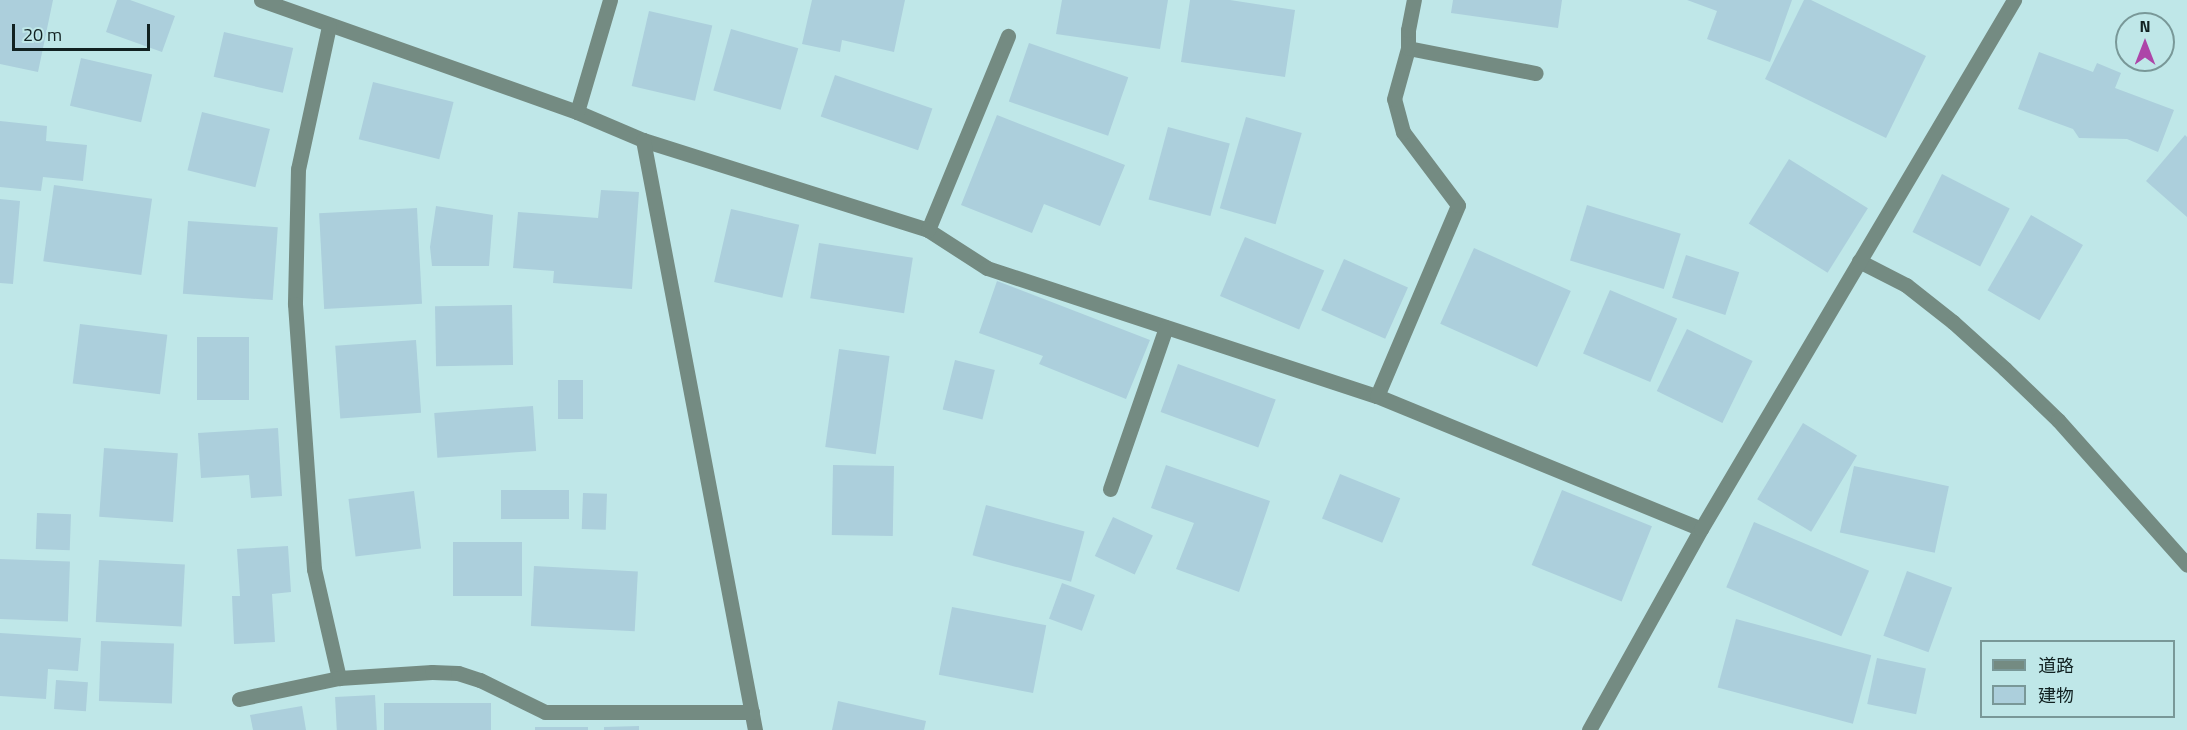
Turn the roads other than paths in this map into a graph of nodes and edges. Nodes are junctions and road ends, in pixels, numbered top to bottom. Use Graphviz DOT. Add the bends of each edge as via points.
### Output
graph roads {
  1 [pos="261,0"];
  2 [pos="610,0"];
  3 [pos="1414,0"];
  4 [pos="2014,0"];
  5 [pos="329,26"];
  6 [pos="1008,36"];
  7 [pos="1408,48"];
  8 [pos="1536,73"];
  9 [pos="577,112"];
  10 [pos="643,140"];
  11 [pos="928,230"];
  12 [pos="1859,261"];
  13 [pos="1166,327"];
  14 [pos="1377,396"];
  15 [pos="1110,489"];
  16 [pos="1701,529"];
  17 [pos="2187,565"];
  18 [pos="339,678"];
  19 [pos="239,699"];
  20 [pos="752,712"];
  21 [pos="755,730"];
  22 [pos="1589,730"];
  1 -- 5 [label="street"];
  2 -- 9 [label="street"];
  3 -- 7 [label="street"];
  4 -- 12 [label="street"];
  5 -- 9 [label="street"];
  5 -- 18 [label="street" via="298,168 295,304 314,569"];
  6 -- 11 [label="street"];
  7 -- 8 [label="street"];
  7 -- 14 [label="street" via="1394,99 1403,132 1458,205"];
  9 -- 10 [label="street"];
  10 -- 11 [label="street"];
  10 -- 20 [label="street"];
  11 -- 13 [label="street" via="987,268"];
  12 -- 16 [label="street"];
  12 -- 17 [label="street" via="1906,285 2005,369 2058,420"];
  13 -- 14 [label="street"];
  13 -- 15 [label="street"];
  14 -- 16 [label="street"];
  16 -- 22 [label="street"];
  18 -- 19 [label="street"];
  18 -- 20 [label="street" via="458,673 544,712"];
  20 -- 21 [label="street"];
}
